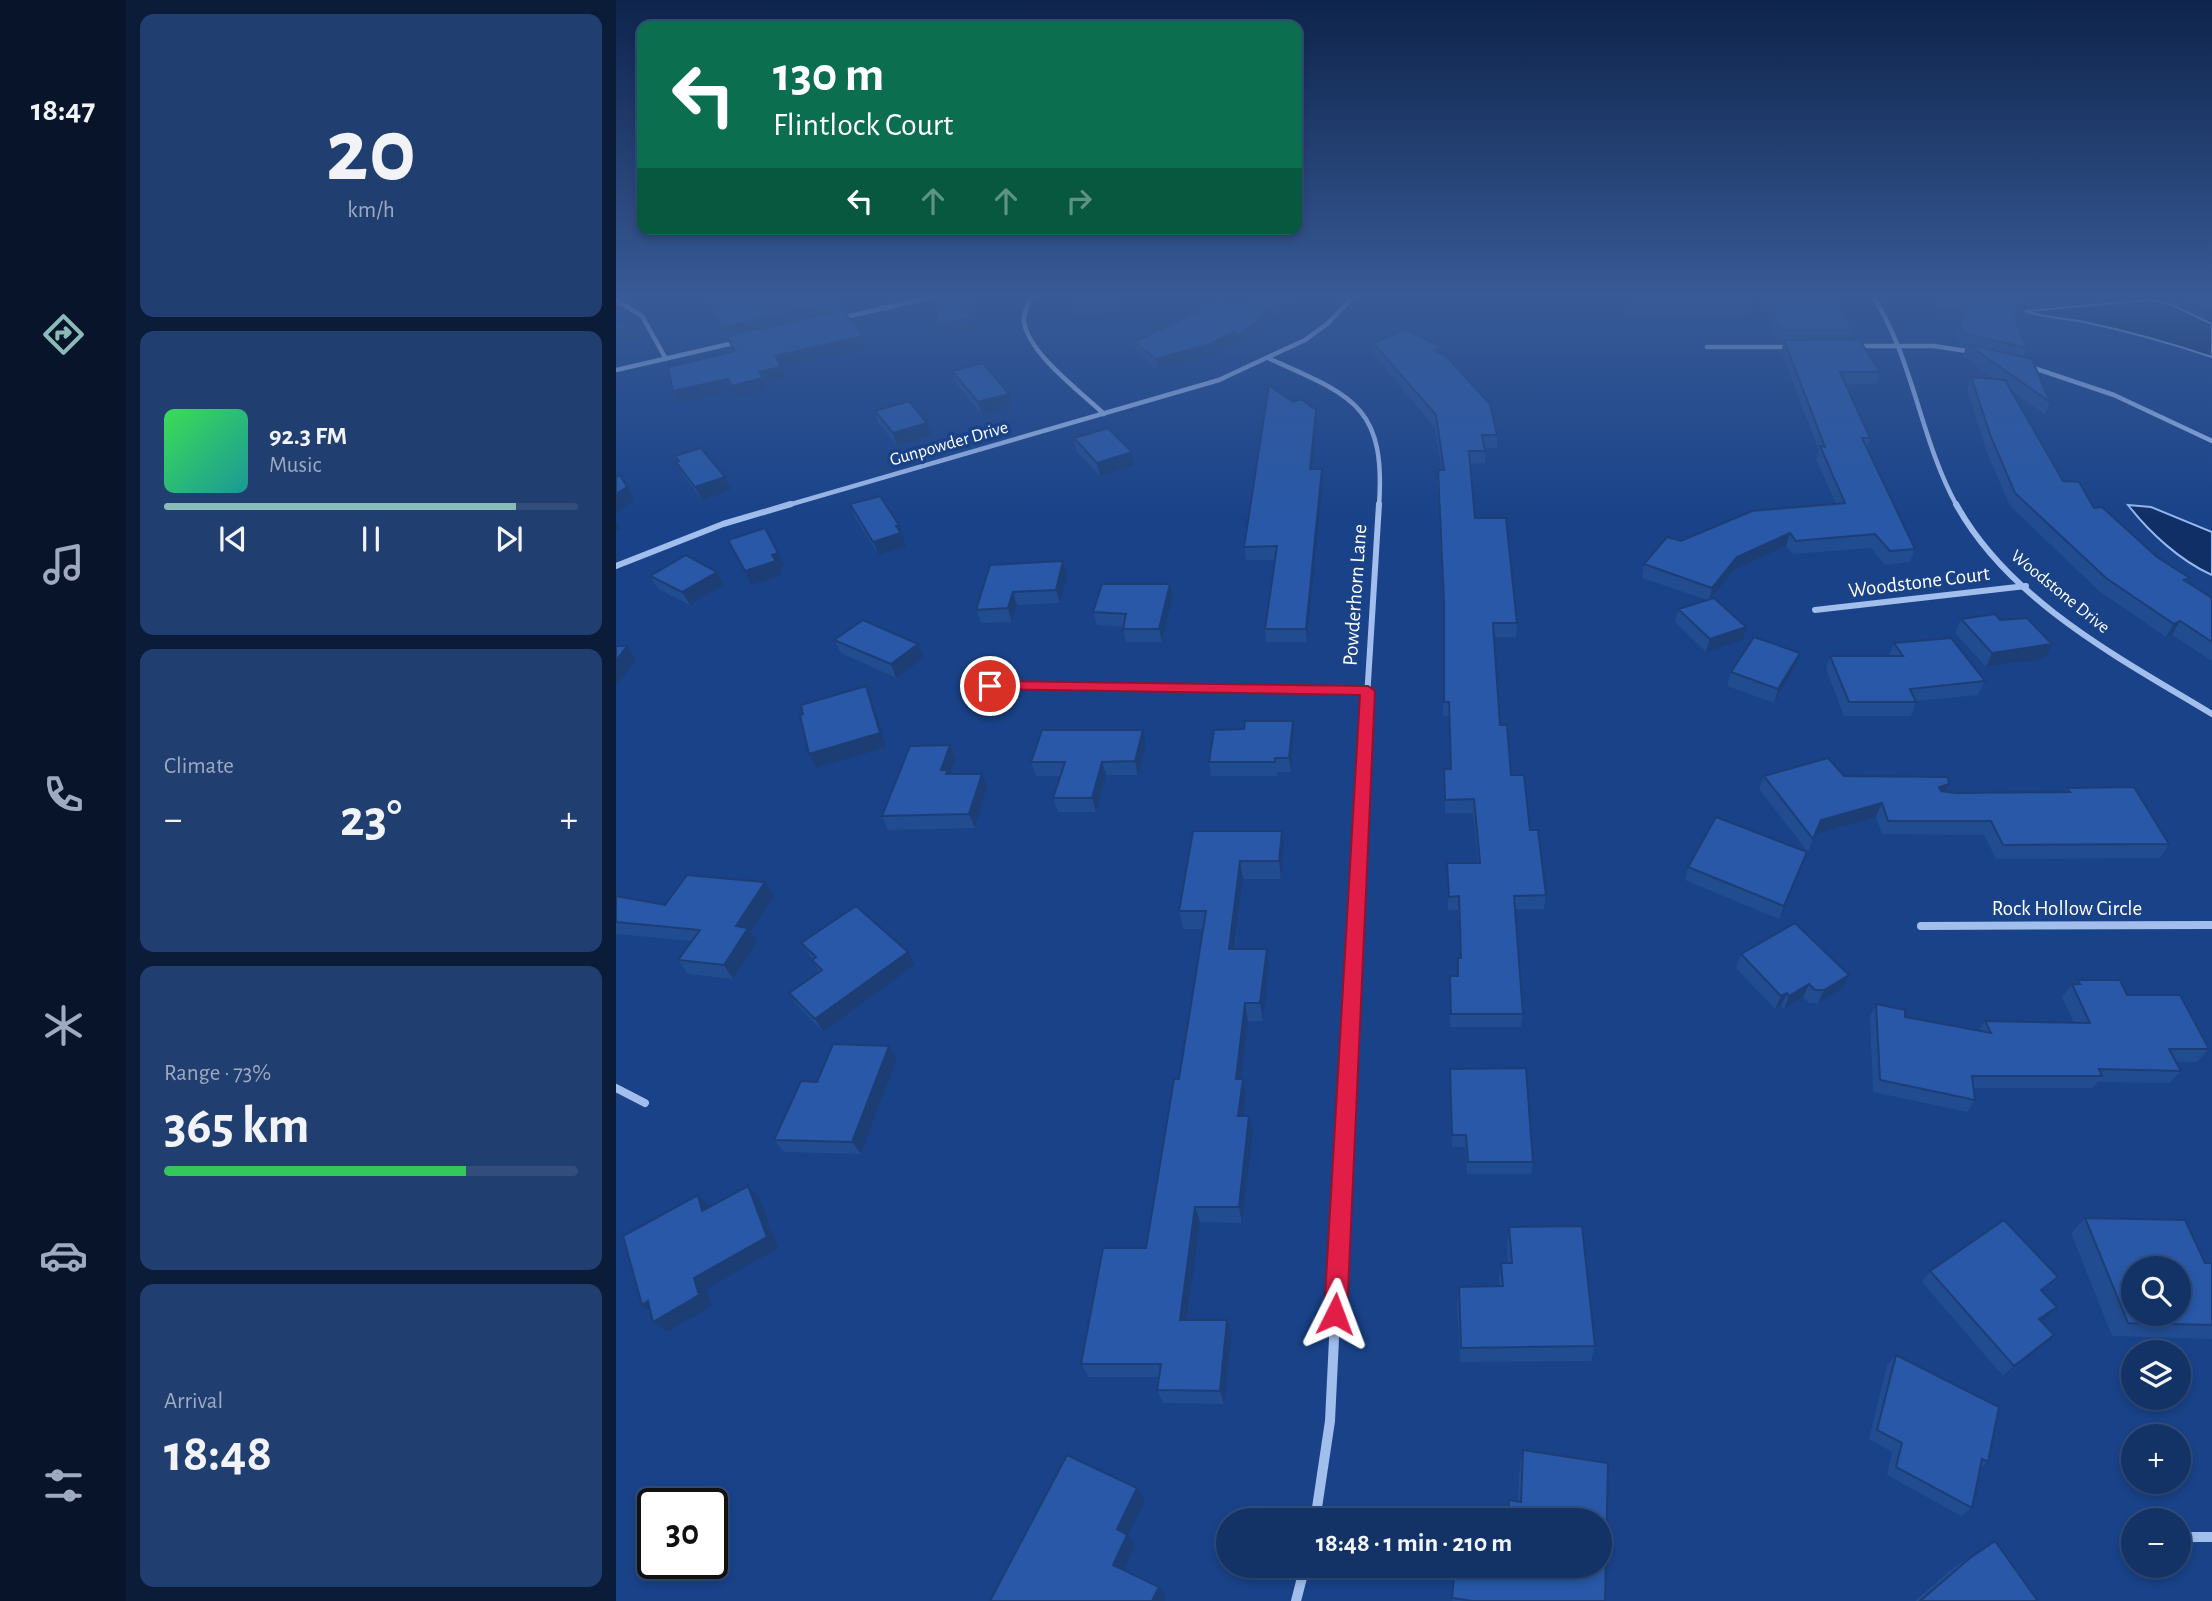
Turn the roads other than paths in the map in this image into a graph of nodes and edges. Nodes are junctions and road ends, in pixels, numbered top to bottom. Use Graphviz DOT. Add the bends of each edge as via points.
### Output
graph roads {
  1 [pos="1060,371"];
  2 [pos="1242,371"];
  3 [pos="1296,371"];
  4 [pos="1910,371"];
  5 [pos="2041,371"];
  6 [pos="1104,414"];
  7 [pos="2212,441"];
  8 [pos="616,566"];
  9 [pos="2026,586"];
  10 [pos="1815,610"];
  11 [pos="990,686"];
  12 [pos="1368,691"];
  13 [pos="2212,714"];
  14 [pos="2212,925"];
  15 [pos="1921,926"];
  16 [pos="616,1088"];
  17 [pos="645,1103"];
  18 [pos="1317,1508"];
  19 [pos="2191,1537"];
  20 [pos="2212,1537"];
  21 [pos="1302,1578"];
  22 [pos="1296,1601"];
  1 -- 6 [label="street"];
  2 -- 6 [label="street, Gunpowder Drive"];
  3 -- 12 [label="street, Powderhorn Lane" via="1354,401 1370,420 1377,438 1382,474"];
  4 -- 9 [label="street, Woodstone Drive" via="1946,488 1983,542"];
  5 -- 7 [label="street" via="2115,395"];
  6 -- 8 [label="street, Gunpowder Drive" via="723,524"];
  9 -- 10 [label="street, Woodstone Court"];
  9 -- 13 [label="street, Woodstone Drive" via="2105,647"];
  11 -- 12 [label="street"];
  12 -- 18 [label="street, Powderhorn Lane" via="1331,1421"];
  14 -- 15 [label="street, Rock Hollow Circle"];
  16 -- 17 [label="street"];
  19 -- 20 [label="street"];
  21 -- 22 [label="street"];
}
